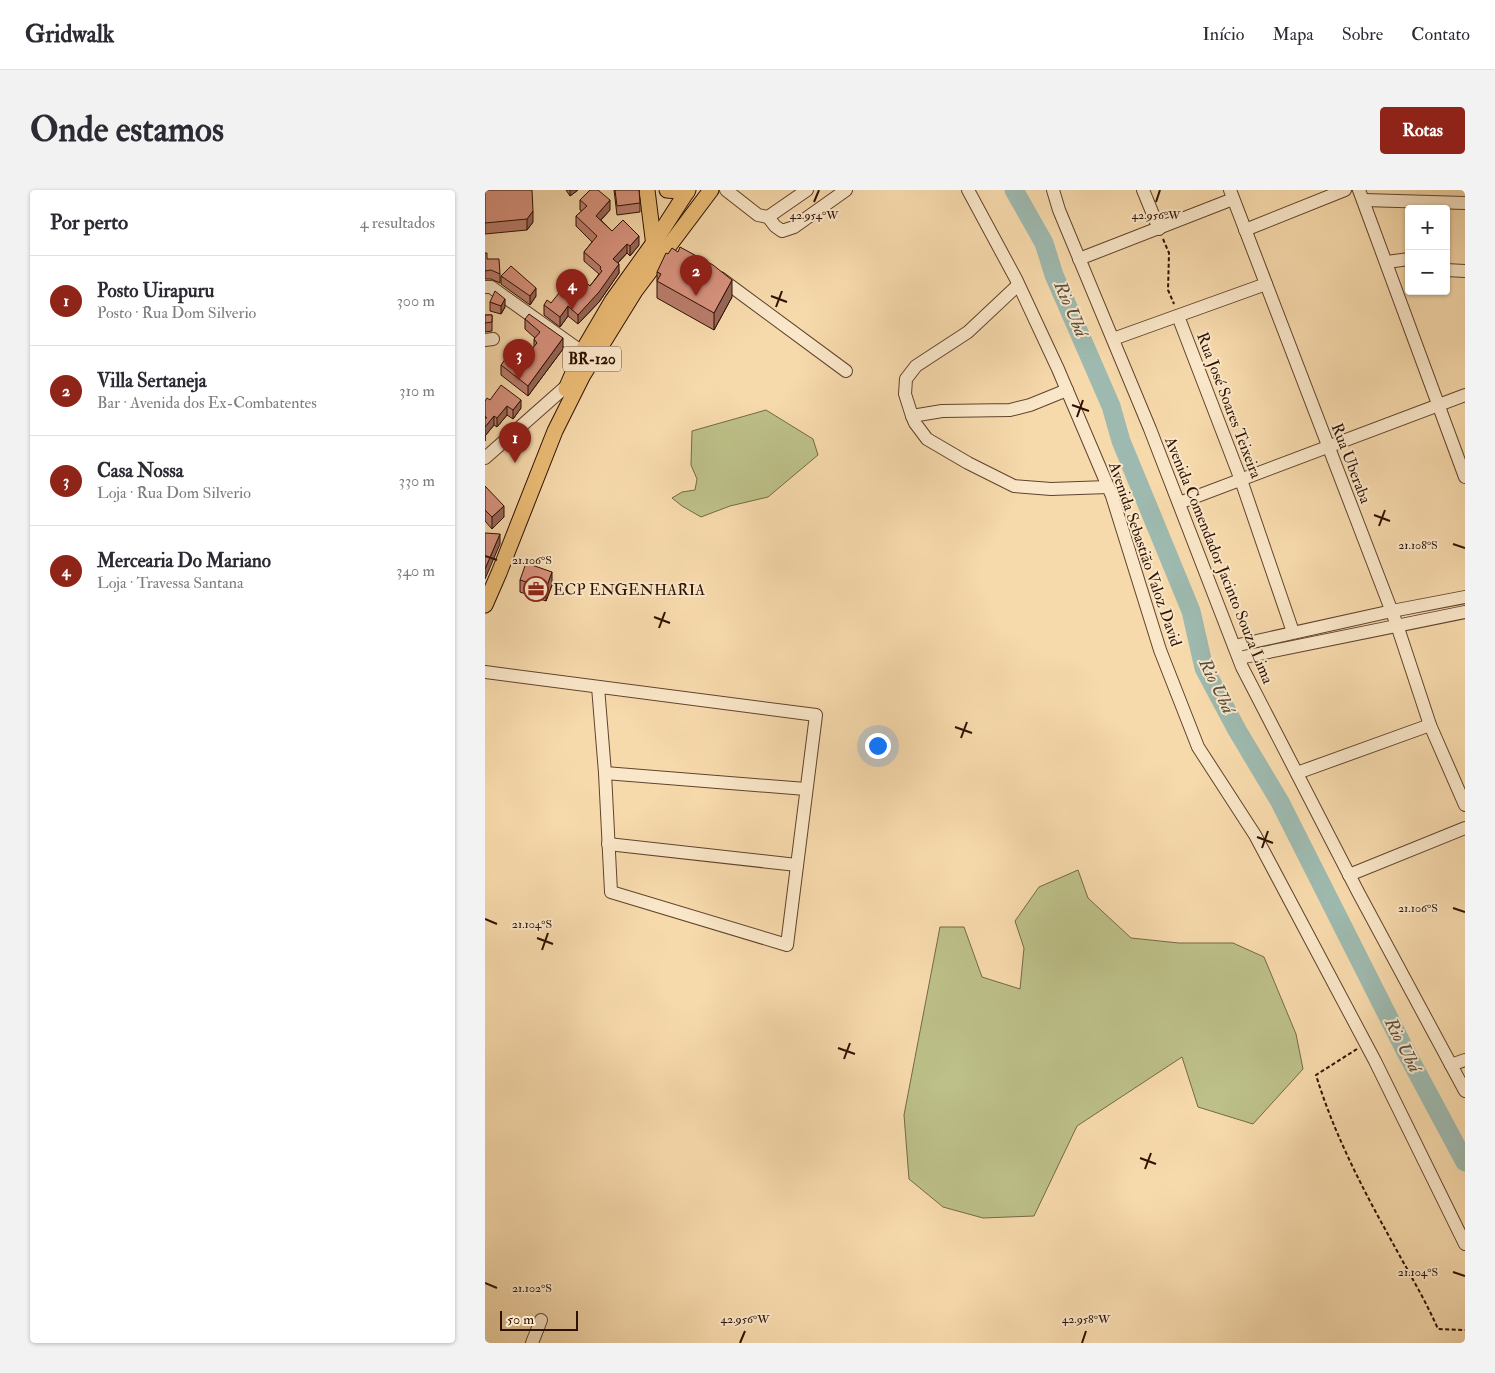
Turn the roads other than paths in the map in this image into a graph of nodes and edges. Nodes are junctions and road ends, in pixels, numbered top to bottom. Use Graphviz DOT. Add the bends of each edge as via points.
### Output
graph roads {
  1 [pos="647,190"];
  2 [pos="667,190"];
  3 [pos="711,190"];
  4 [pos="726,190"];
  5 [pos="807,190"];
  6 [pos="847,190"];
  7 [pos="968,190"];
  8 [pos="1053,190"];
  9 [pos="1143,190"];
  10 [pos="1345,190"];
  11 [pos="687,191"];
  12 [pos="1231,194"];
  13 [pos="1361,195"];
  14 [pos="1411,196"];
  15 [pos="1465,203"];
  16 [pos="768,217"];
  17 [pos="1159,229"];
  18 [pos="1245,230"];
  19 [pos="655,242"];
  20 [pos="1079,259"];
  21 [pos="1405,260"];
  22 [pos="1387,262"];
  23 [pos="1450,270"];
  24 [pos="1465,271"];
  25 [pos="711,272"];
  26 [pos="1266,284"];
  27 [pos="1019,285"];
  28 [pos="485,287"];
  29 [pos="635,291"];
  30 [pos="1178,316"];
  31 [pos="1113,339"];
  32 [pos="582,352"];
  33 [pos="846,372"];
  34 [pos="583,375"];
  35 [pos="567,384"];
  36 [pos="1067,390"];
  37 [pos="1465,395"];
  38 [pos="1439,404"];
  39 [pos="912,416"];
  40 [pos="555,431"];
  41 [pos="1329,446"];
  42 [pos="485,458"];
  43 [pos="1465,477"];
  44 [pos="1241,480"];
  45 [pos="1108,487"];
  46 [pos="1179,503"];
  47 [pos="1465,597"];
  48 [pos="485,605"];
  49 [pos="1391,611"];
  50 [pos="1465,612"];
  51 [pos="1397,625"];
  52 [pos="1293,632"];
  53 [pos="1234,646"];
  54 [pos="1239,658"];
  55 [pos="485,672"];
  56 [pos="598,686"];
  57 [pos="1430,725"];
  58 [pos="605,773"];
  59 [pos="1297,773"];
  60 [pos="806,789"];
  61 [pos="1465,805"];
  62 [pos="1465,828"];
  63 [pos="608,844"];
  64 [pos="797,865"];
  65 [pos="1349,874"];
  66 [pos="1465,1060"];
  67 [pos="1451,1065"];
  68 [pos="1465,1091"];
  69 [pos="1465,1244"];
  70 [pos="541,1320"];
  71 [pos="532,1343"];
  1 -- 19 [label="main road"];
  2 -- 11 [label="main road, BR-120"];
  3 -- 29 [label="main road, BR-120" via="676,245"];
  4 -- 16 [label="street" via="758,215"];
  5 -- 16 [label="street"];
  6 -- 16 [label="street" via="794,227 782,231"];
  7 -- 27 [label="street, Avenida Sebastião Valoz David"];
  8 -- 20 [label="street, Avenida Comendador Jacinto Souza Lima"];
  9 -- 17 [label="street"];
  10 -- 18 [label="street"];
  11 -- 19 [label="main road, BR-120"];
  12 -- 17 [label="street"];
  12 -- 18 [label="street, Rua Uberaba"];
  13 -- 14 [label="street"];
  13 -- 22 [label="street"];
  14 -- 15 [label="street"];
  17 -- 20 [label="street"];
  18 -- 26 [label="street, Rua Uberaba"];
  19 -- 29 [label="main road" via="653,254"];
  19 -- 32 [label="main road, BR-120" via="612,301"];
  20 -- 31 [label="street, Avenida Comendador Jacinto Souza Lima"];
  21 -- 22 [label="street"];
  22 -- 38 [label="street"];
  23 -- 24 [label="street"];
  25 -- 33 [label="street"];
  26 -- 30 [label="street"];
  26 -- 41 [label="street, Rua Uberaba"];
  27 -- 36 [label="street, Avenida Sebastião Valoz David"];
  27 -- 39 [label="street" via="968,332 916,366 906,379 905,394"];
  28 -- 32 [label="street" via="491,287"];
  29 -- 34 [label="main road, BR-120"];
  30 -- 31 [label="street"];
  30 -- 44 [label="street, Rua José Soares Teixeira"];
  31 -- 46 [label="street, Avenida Comendador Jacinto Souza Lima"];
  32 -- 35 [label="main road, BR-120"];
  34 -- 35 [label="street"];
  34 -- 40 [label="main road, BR-120"];
  35 -- 40 [label="main road, BR-120"];
  35 -- 42 [label="street"];
  36 -- 39 [label="street" via="1010,410 942,411"];
  36 -- 45 [label="street, Avenida Sebastião Valoz David"];
  37 -- 38 [label="street"];
  38 -- 41 [label="street"];
  38 -- 43 [label="street"];
  39 -- 45 [label="street" via="927,439 968,464 1014,486 1051,490"];
  40 -- 48 [label="main road, BR-120"];
  41 -- 44 [label="street"];
  41 -- 49 [label="street, Rua Uberaba"];
  44 -- 46 [label="street"];
  44 -- 52 [label="street, Rua José Soares Teixeira"];
  45 -- 69 [label="street, Avenida Sebastião Valoz David" via="1160,650 1198,747 1255,835 1366,1044"];
  46 -- 53 [label="street, Avenida Comendador Jacinto Souza Lima"];
  47 -- 49 [label="street"];
  49 -- 51 [label="street, Rua Uberaba"];
  49 -- 52 [label="street"];
  50 -- 51 [label="street"];
  51 -- 54 [label="street"];
  51 -- 57 [label="street, Rua Uberaba"];
  52 -- 53 [label="street"];
  53 -- 54 [label="street, Avenida Comendador Jacinto Souza Lima"];
  54 -- 59 [label="street, Avenida Comendador Jacinto Souza Lima"];
  55 -- 56 [label="street"];
  56 -- 58 [label="street"];
  56 -- 60 [label="street" via="816,715"];
  57 -- 59 [label="street"];
  57 -- 61 [label="street, Rua Uberaba"];
  58 -- 60 [label="street"];
  58 -- 63 [label="street"];
  59 -- 65 [label="street, Avenida Comendador Jacinto Souza Lima"];
  60 -- 64 [label="street"];
  62 -- 65 [label="street"];
  63 -- 64 [label="street"];
  63 -- 64 [label="street" via="611,892 787,945"];
  65 -- 67 [label="street, Avenida Comendador Jacinto Souza Lima"];
  66 -- 67 [label="street"];
  67 -- 68 [label="street, Avenida Comendador Jacinto Souza Lima"];
  70 -- 71 [label="street"];
}
